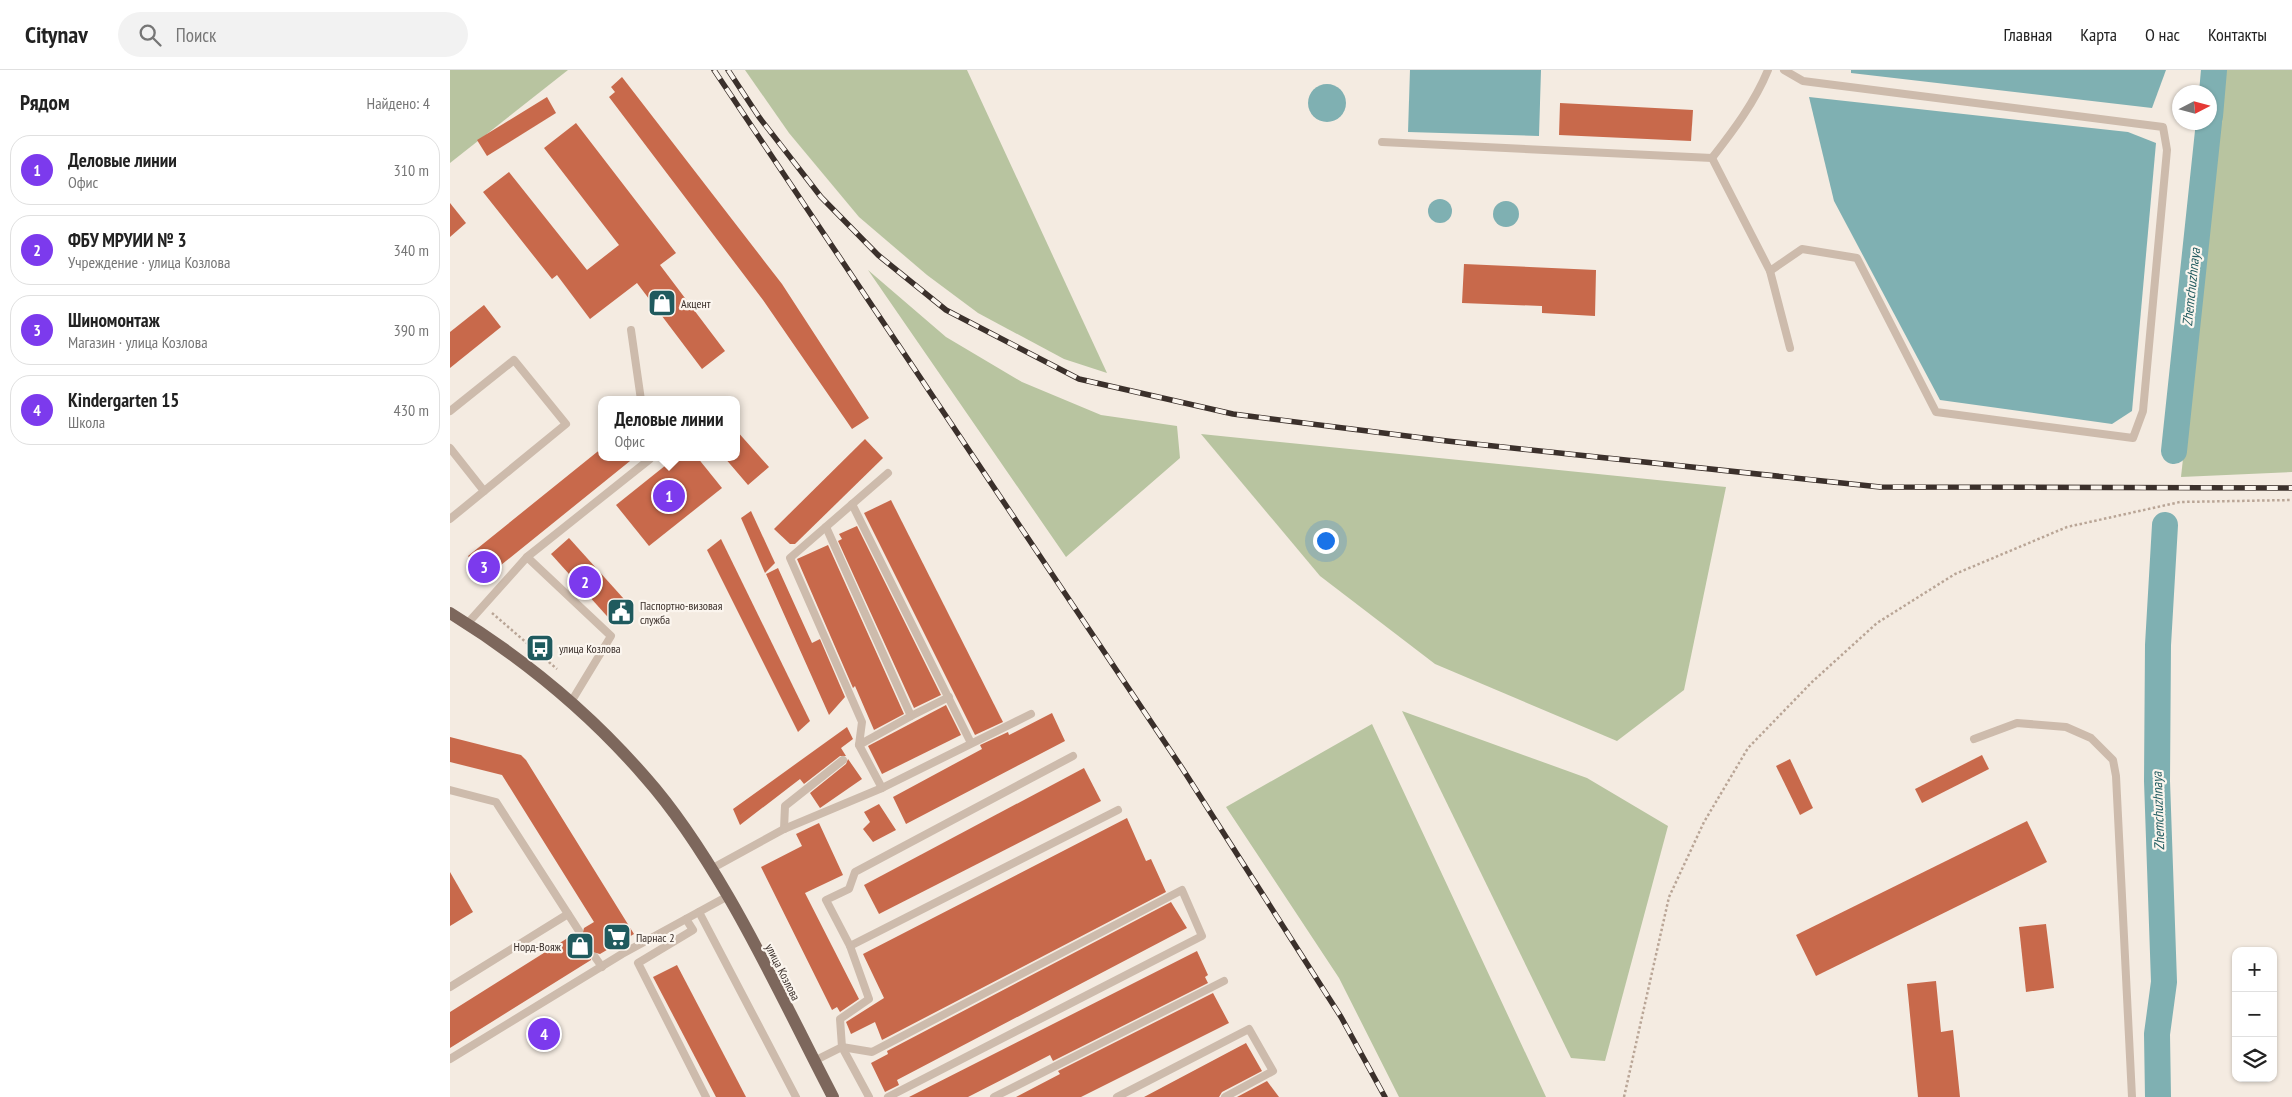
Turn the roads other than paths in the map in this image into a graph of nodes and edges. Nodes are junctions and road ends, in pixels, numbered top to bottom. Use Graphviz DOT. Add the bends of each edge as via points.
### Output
graph roads {
  1 [pos="1768,70"];
  2 [pos="1784,70"];
  3 [pos="1382,142"];
  4 [pos="1712,158"];
  5 [pos="1770,271"];
  6 [pos="631,330"];
  7 [pos="1790,348"];
  8 [pos="640,396"];
  9 [pos="450,411"];
  10 [pos="450,448"];
  11 [pos="647,461"];
  12 [pos="888,473"];
  13 [pos="484,491"];
  14 [pos="852,504"];
  15 [pos="450,518"];
  16 [pos="826,527"];
  17 [pos="527,557"];
  18 [pos="450,613"];
  19 [pos="467,624"];
  20 [pos="948,698"];
  21 [pos="571,702"];
  22 [pos="1031,714"];
  23 [pos="911,716"];
  24 [pos="1974,739"];
  25 [pos="972,743"];
  26 [pos="859,745"];
  27 [pos="1073,756"];
  28 [pos="843,760"];
  29 [pos="882,788"];
  30 [pos="450,790"];
  31 [pos="1118,810"];
  32 [pos="784,829"];
  33 [pos="711,869"];
  34 [pos="728,896"];
  35 [pos="699,912"];
  36 [pos="568,914"];
  37 [pos="686,919"];
  38 [pos="579,931"];
  39 [pos="850,946"];
  40 [pos="595,957"];
  41 [pos="602,967"];
  42 [pos="1224,981"];
  43 [pos="450,987"];
  44 [pos="842,1047"];
  45 [pos="450,1059"];
  46 [pos="814,1062"];
  47 [pos="706,1097"];
  48 [pos="796,1097"];
  49 [pos="833,1097"];
  50 [pos="869,1097"];
  51 [pos="888,1097"];
  52 [pos="994,1097"];
  53 [pos="1117,1097"];
  54 [pos="1225,1097"];
  55 [pos="2132,1097"];
  1 -- 4 [label="lane" via="1735,128"];
  2 -- 5 [label="lane" via="1803,81 2163,127 2167,150 2146,382 2143,410 2133,438 1936,412 1857,258 1802,249"];
  3 -- 4 [label="lane"];
  4 -- 5 [label="lane"];
  5 -- 7 [label="lane"];
  6 -- 8 [label="lane"];
  9 -- 13 [label="lane" via="514,360 566,424"];
  10 -- 13 [label="lane"];
  11 -- 17 [label="lane"];
  12 -- 14 [label="lane"];
  13 -- 15 [label="lane"];
  14 -- 16 [label="lane"];
  14 -- 20 [label="lane"];
  16 -- 23 [label="lane"];
  16 -- 26 [label="lane" via="790,558 862,722"];
  17 -- 19 [label="lane"];
  17 -- 21 [label="lane" via="611,636"];
  18 -- 19 [label="main road, улица Козлова"];
  19 -- 21 [label="main road, улица Козлова" via="512,654"];
  20 -- 23 [label="lane"];
  20 -- 25 [label="lane"];
  21 -- 33 [label="main road, улица Козлова" via="647,778"];
  22 -- 25 [label="lane"];
  23 -- 26 [label="lane"];
  24 -- 55 [label="lane" via="2017,723 2066,727 2091,738 2113,760"];
  25 -- 29 [label="lane"];
  26 -- 29 [label="lane"];
  27 -- 39 [label="lane" via="855,872 849,889 826,900"];
  28 -- 32 [label="lane" via="785,806"];
  29 -- 32 [label="lane"];
  30 -- 36 [label="lane" via="496,802"];
  31 -- 39 [label="lane"];
  32 -- 33 [label="lane"];
  33 -- 34 [label="main road, улица Козлова"];
  34 -- 35 [label="lane"];
  34 -- 46 [label="main road, улица Козлова"];
  35 -- 37 [label="lane"];
  35 -- 48 [label="lane"];
  36 -- 38 [label="lane"];
  36 -- 43 [label="lane"];
  37 -- 41 [label="lane"];
  37 -- 47 [label="lane" via="693,930 638,963"];
  39 -- 44 [label="lane" via="869,999 840,1019"];
  40 -- 41 [label="lane"];
  41 -- 45 [label="lane"];
  42 -- 52 [label="lane"];
  44 -- 46 [label="lane"];
  44 -- 50 [label="lane"];
  44 -- 51 [label="lane" via="872,1052 1182,890 1202,936"];
  46 -- 49 [label="main road, улица Козлова"];
  53 -- 54 [label="lane" via="1249,1028 1273,1071"];
}
